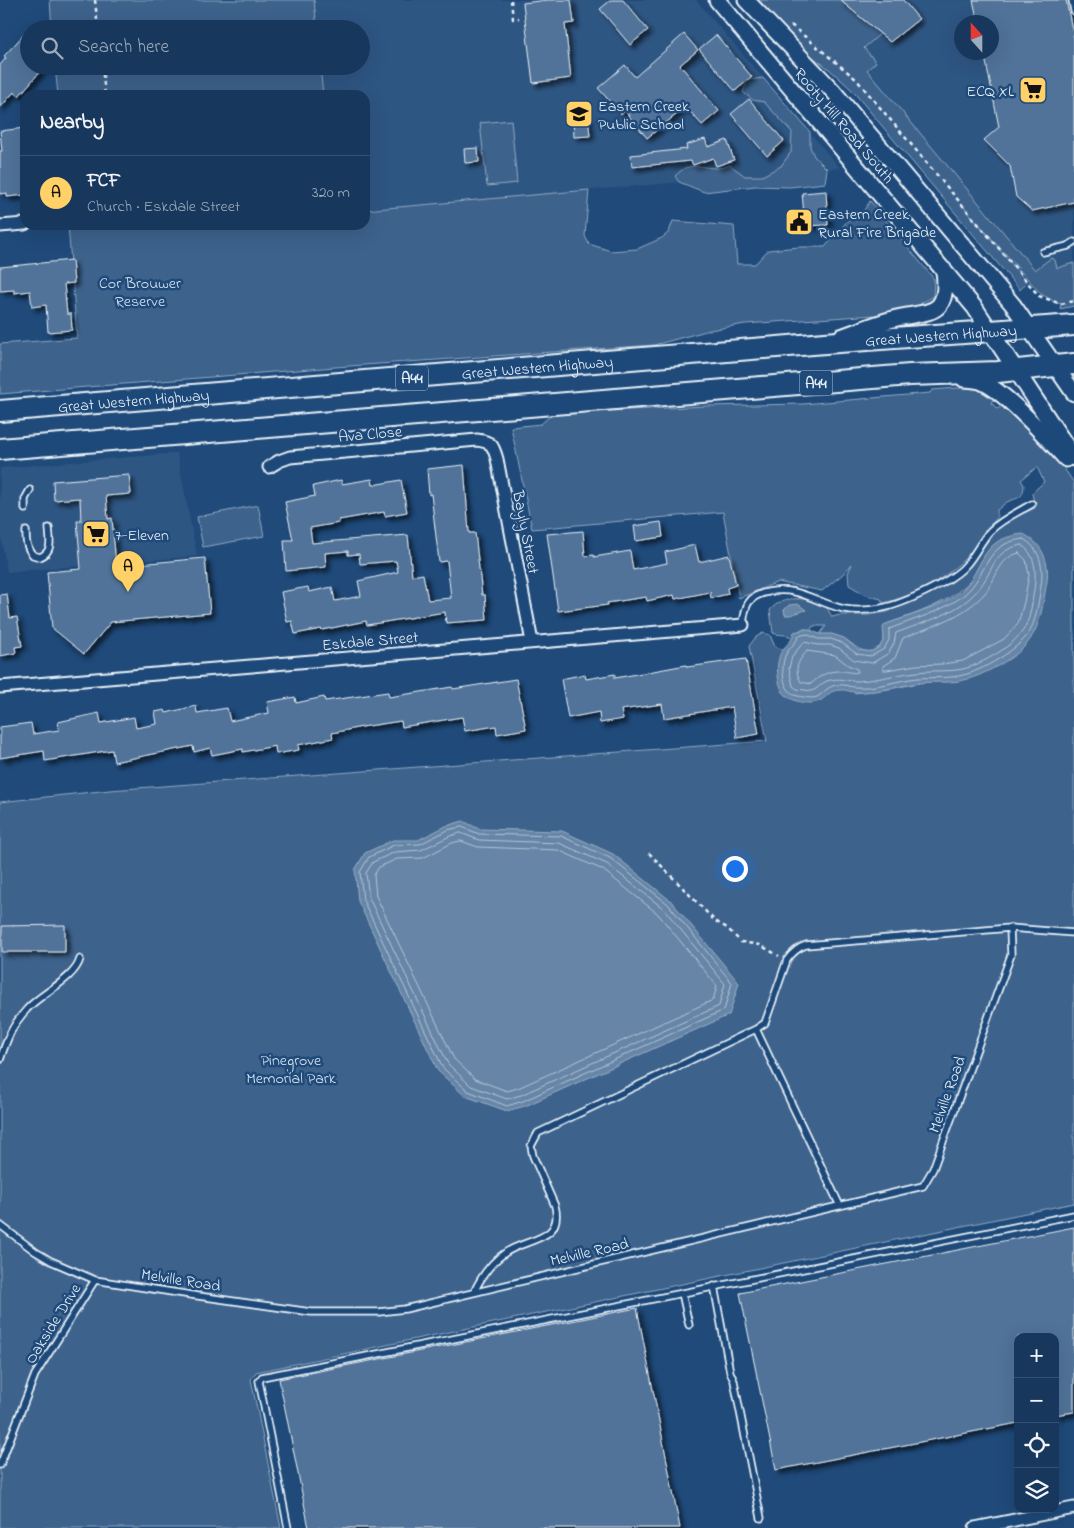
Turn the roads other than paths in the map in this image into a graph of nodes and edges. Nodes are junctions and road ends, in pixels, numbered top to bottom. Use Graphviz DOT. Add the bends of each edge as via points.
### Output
graph roads {
  1 [pos="717,0"];
  2 [pos="746,0"];
  3 [pos="1072,0"];
  4 [pos="1074,11"];
  5 [pos="20,224"];
  6 [pos="0,226"];
  7 [pos="1074,242"];
  8 [pos="1044,252"];
  9 [pos="944,270"];
  10 [pos="1074,325"];
  11 [pos="1029,328"];
  12 [pos="990,331"];
  13 [pos="825,343"];
  14 [pos="1065,365"];
  15 [pos="1017,370"];
  16 [pos="910,375"];
  17 [pos="1074,393"];
  18 [pos="0,411"];
  19 [pos="477,440"];
  20 [pos="0,449"];
  21 [pos="1074,458"];
  22 [pos="269,467"];
  23 [pos="1074,467"];
  24 [pos="30,490"];
  25 [pos="1032,504"];
  26 [pos="25,509"];
  27 [pos="49,528"];
  28 [pos="26,531"];
  29 [pos="743,624"];
  30 [pos="532,642"];
  31 [pos="0,687"];
  32 [pos="1010,928"];
  33 [pos="1074,933"];
  34 [pos="80,959"];
  35 [pos="756,1029"];
  36 [pos="0,1060"];
  37 [pos="840,1206"];
  38 [pos="1074,1215"];
  39 [pos="0,1225"];
  40 [pos="95,1280"];
  41 [pos="714,1286"];
  42 [pos="474,1292"];
  43 [pos="682,1293"];
  44 [pos="689,1325"];
  45 [pos="0,1465"];
  46 [pos="1074,1508"];
  47 [pos="761,1518"];
  48 [pos="288,1528"];
  49 [pos="975,1528"];
  1 -- 9 [label="main road, Rooty Hill Road South"];
  2 -- 11 [label="main road, Rooty Hill Road South" via="833,91"];
  3 -- 4 [label="lane"];
  5 -- 6 [label="street"];
  7 -- 8 [label="lane"];
  9 -- 12 [label="main road, Rooty Hill Road South"];
  9 -- 13 [label="main road" via="942,302 930,312 899,317"];
  10 -- 11 [label="highway, Great Western Highway / A44"];
  11 -- 12 [label="highway, Great Western Highway / A44"];
  11 -- 14 [label="main road, Rooty Hill Road South"];
  12 -- 13 [label="highway, Great Western Highway / A44"];
  12 -- 15 [label="main road, Rooty Hill Road South"];
  13 -- 18 [label="highway, Great Western Highway / A44"];
  14 -- 15 [label="highway, A44"];
  14 -- 17 [label="main road, Rooty Hill Road South"];
  15 -- 16 [label="highway, A44"];
  15 -- 21 [label="main road, Rooty Hill Road South"];
  16 -- 20 [label="highway, A44"];
  16 -- 23 [label="main road" via="985,384 1019,411"];
  19 -- 22 [label="street, Ava Close" via="290,457"];
  19 -- 30 [label="street, Bayly Street" via="487,441 493,447"];
  24 -- 26 [label="lane" via="25,499"];
  25 -- 29 [label="lane" via="990,531 966,565 948,580 891,606 844,609 781,589 764,592 750,600 745,608"];
  27 -- 28 [label="lane" via="50,548 40,557 30,553"];
  29 -- 30 [label="street, Eskdale Street"];
  30 -- 31 [label="street, Eskdale Street"];
  32 -- 33 [label="lane"];
  32 -- 35 [label="lane" via="799,947 787,960 765,1023"];
  32 -- 37 [label="lane, Melville Road" via="1011,955 930,1176 923,1186"];
  34 -- 36 [label="lane" via="71,974 41,996 17,1020"];
  35 -- 37 [label="lane"];
  35 -- 42 [label="lane" via="538,1133 531,1146 555,1206 554,1228 543,1237 506,1251 481,1276"];
  37 -- 42 [label="lane, Melville Road"];
  38 -- 41 [label="lane"];
  39 -- 40 [label="lane, Melville Road" via="51,1261"];
  40 -- 42 [label="lane, Melville Road" via="311,1312 405,1309"];
  40 -- 45 [label="lane, Oakside Drive" via="35,1375"];
  41 -- 43 [label="lane"];
  41 -- 47 [label="lane"];
  43 -- 44 [label="lane"];
  43 -- 48 [label="lane" via="262,1377 259,1381"];
  46 -- 49 [label="street"];
}
